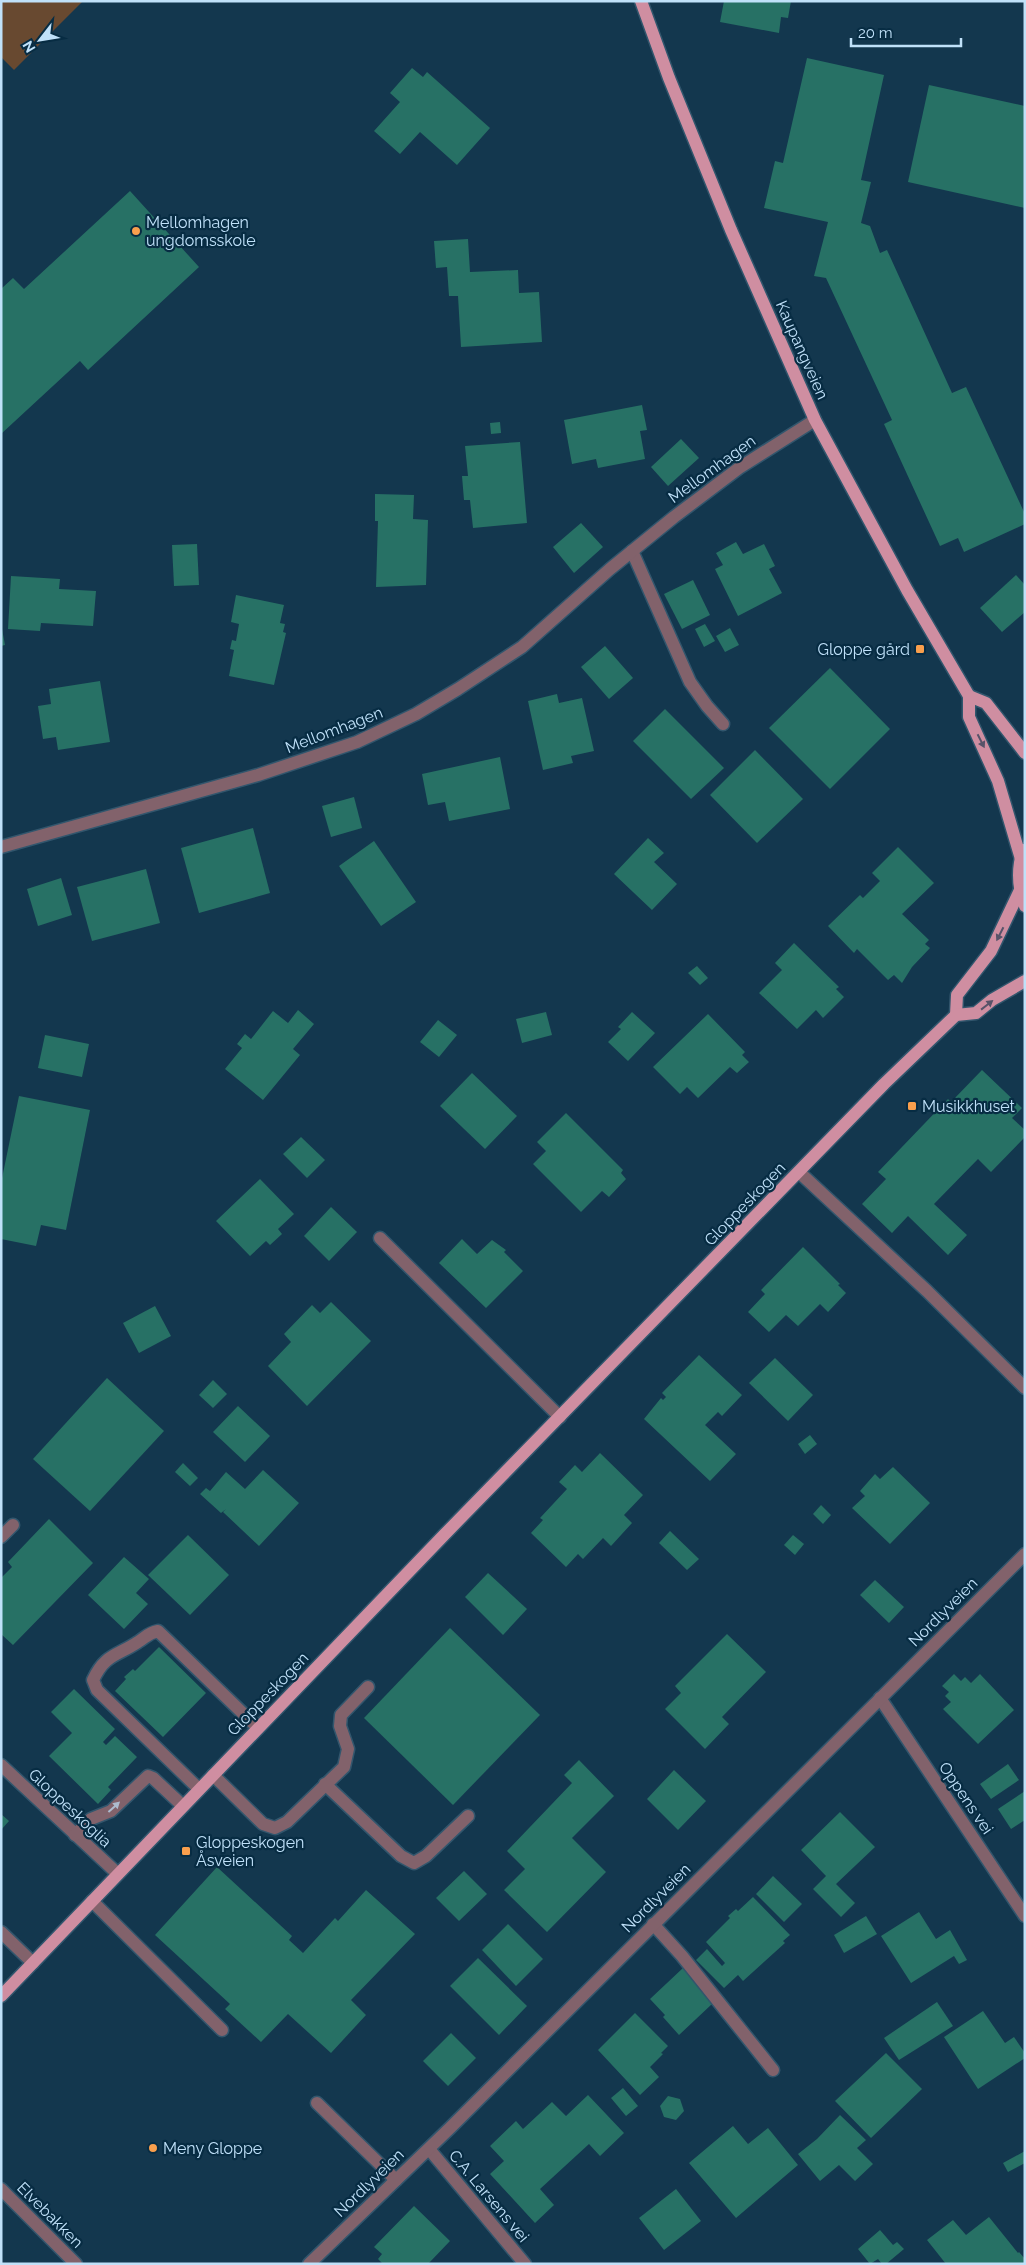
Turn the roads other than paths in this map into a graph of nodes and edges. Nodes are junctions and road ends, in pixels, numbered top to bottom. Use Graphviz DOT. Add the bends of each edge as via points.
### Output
graph roads {
  1 [pos="641,1"];
  2 [pos="815,420"];
  3 [pos="632,551"];
  4 [pos="969,696"];
  5 [pos="723,724"];
  6 [pos="1025,753"];
  7 [pos="1,846"];
  8 [pos="1025,846"];
  9 [pos="1020,859"];
  10 [pos="1020,890"];
  11 [pos="1025,906"];
  12 [pos="1025,981"];
  13 [pos="956,1015"];
  14 [pos="799,1172"];
  15 [pos="380,1238"];
  16 [pos="1025,1388"];
  17 [pos="560,1417"];
  18 [pos="13,1525"];
  19 [pos="1,1537"];
  20 [pos="1025,1554"];
  21 [pos="368,1687"];
  22 [pos="880,1698"];
  23 [pos="258,1728"];
  24 [pos="1,1764"];
  25 [pos="213,1775"];
  26 [pos="325,1784"];
  27 [pos="199,1789"];
  28 [pos="183,1806"];
  29 [pos="468,1816"];
  30 [pos="75,1835"];
  31 [pos="118,1874"];
  32 [pos="92,1901"];
  33 [pos="1025,1916"];
  34 [pos="653,1924"];
  35 [pos="1,1932"];
  36 [pos="33,1963"];
  37 [pos="1,1996"];
  38 [pos="222,2030"];
  39 [pos="773,2070"];
  40 [pos="318,2103"];
  41 [pos="429,2148"];
  42 [pos="396,2180"];
  43 [pos="1,2189"];
  44 [pos="76,2264"];
  45 [pos="310,2264"];
  46 [pos="525,2264"];
  1 -- 2 [label="main road, Kaupangveien" via="731,230"];
  2 -- 3 [label="street, Mellomhagen" via="739,468"];
  2 -- 4 [label="main road, Kaupangveien"];
  3 -- 5 [label="street" via="690,682"];
  3 -- 7 [label="street, Mellomhagen" via="522,647 416,714 358,742 258,775"];
  4 -- 6 [label="main road, Kaupangveien" via="986,703"];
  4 -- 9 [label="main road, Kaupangveien, one-way" via="969,716 998,781"];
  8 -- 9 [label="main road"];
  9 -- 10 [label="main road"];
  10 -- 11 [label="main road"];
  10 -- 13 [label="main road, one-way" via="991,951 957,996"];
  13 -- 12 [label="main road, one-way" via="976,1013"];
  13 -- 14 [label="main road, Gloppeskogen"];
  14 -- 16 [label="street"];
  14 -- 17 [label="main road, Gloppeskogen"];
  15 -- 17 [label="street"];
  17 -- 23 [label="main road, Gloppeskogen"];
  18 -- 19 [label="street"];
  20 -- 22 [label="street, Nordlyveien"];
  21 -- 26 [label="street" via="341,1715 340,1726 348,1749 344,1766"];
  22 -- 33 [label="street, Oppens vei"];
  22 -- 34 [label="street, Nordlyveien"];
  23 -- 25 [label="main road, Gloppeskogen"];
  23 -- 27 [label="street" via="158,1631 148,1633 138,1642 116,1652 98,1669 93,1680 98,1690"];
  24 -- 30 [label="street, Gloppeskoglia"];
  25 -- 26 [label="street" via="263,1824 275,1828 287,1822"];
  25 -- 27 [label="main road, Gloppeskogen"];
  26 -- 29 [label="street" via="401,1856 414,1863 426,1856"];
  27 -- 28 [label="main road, Gloppeskogen"];
  30 -- 28 [label="street, one-way" via="91,1819 111,1811 148,1776"];
  28 -- 31 [label="main road, Gloppeskogen"];
  30 -- 31 [label="street, Gloppeskoglia"];
  31 -- 32 [label="main road, Gloppeskogen"];
  32 -- 36 [label="main road, Gloppeskogen"];
  32 -- 38 [label="street"];
  34 -- 39 [label="street"];
  34 -- 41 [label="street, Nordlyveien"];
  35 -- 36 [label="street"];
  36 -- 37 [label="main road, Gloppeskogen"];
  40 -- 42 [label="street"];
  41 -- 42 [label="street, Nordlyveien"];
  41 -- 46 [label="street, C.A. Larsens vei"];
  42 -- 45 [label="street, Nordlyveien"];
  43 -- 44 [label="street, Elvebakken"];
}
